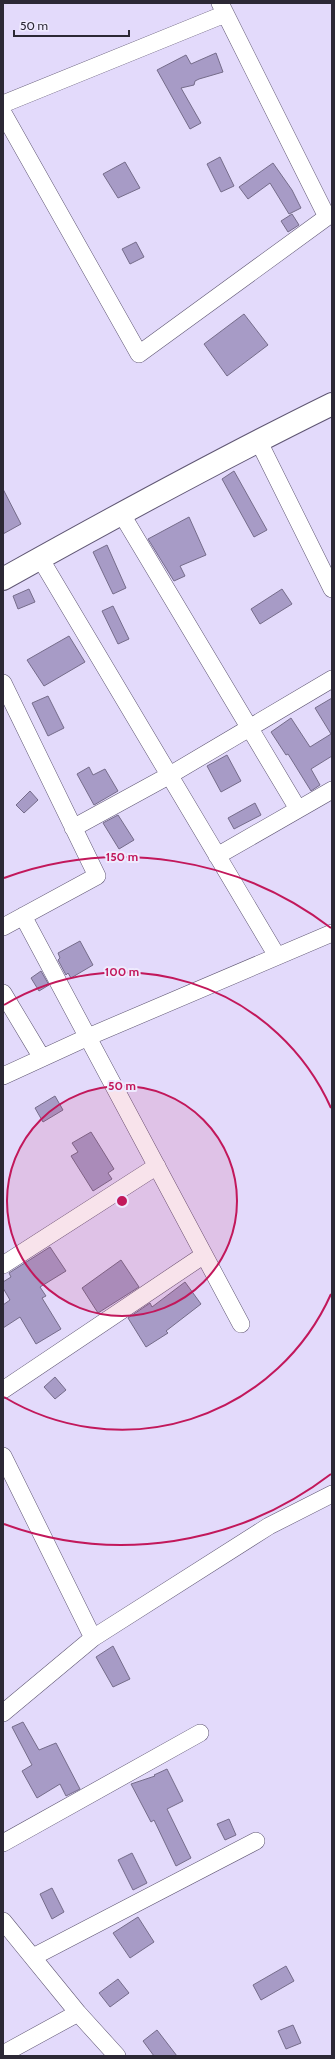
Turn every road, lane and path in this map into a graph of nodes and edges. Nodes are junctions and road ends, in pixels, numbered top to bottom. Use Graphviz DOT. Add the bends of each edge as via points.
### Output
graph roads {
  1 [pos="223,9"];
  2 [pos="3,104"];
  3 [pos="3,113"];
  4 [pos="332,404"];
  5 [pos="258,440"];
  6 [pos="121,513"];
  7 [pos="40,558"];
  8 [pos="3,579"];
  9 [pos="332,589"];
  10 [pos="332,679"];
  11 [pos="3,683"];
  12 [pos="250,728"];
  13 [pos="170,775"];
  14 [pos="332,790"];
  15 [pos="298,809"];
  16 [pos="73,828"];
  17 [pos="217,856"];
  18 [pos="23,916"];
  19 [pos="3,927"];
  20 [pos="332,933"];
  21 [pos="277,956"];
  22 [pos="3,993"];
  23 [pos="88,1037"];
  24 [pos="42,1058"];
  25 [pos="3,1076"];
  26 [pos="157,1166"];
  27 [pos="204,1255"];
  28 [pos="3,1265"];
  29 [pos="241,1324"];
  30 [pos="3,1390"];
  31 [pos="3,1456"];
  32 [pos="332,1494"];
  33 [pos="93,1638"];
  34 [pos="3,1713"];
  35 [pos="200,1733"];
  36 [pos="256,1840"];
  37 [pos="3,1843"];
  38 [pos="3,1921"];
  39 [pos="32,1957"];
  40 [pos="78,2013"];
  41 [pos="3,2054"];
  42 [pos="117,2056"];
  1 -- 2 [label="street"];
  1 -- 3 [label="street" via="326,217 139,354"];
  4 -- 5 [label="main road"];
  5 -- 6 [label="main road"];
  5 -- 9 [label="street"];
  6 -- 7 [label="main road"];
  6 -- 12 [label="street"];
  7 -- 8 [label="main road"];
  7 -- 13 [label="street"];
  10 -- 12 [label="street"];
  11 -- 16 [label="street"];
  12 -- 13 [label="street"];
  12 -- 15 [label="street"];
  13 -- 16 [label="street"];
  13 -- 17 [label="street"];
  14 -- 15 [label="street"];
  15 -- 17 [label="street"];
  16 -- 18 [label="street" via="97,876"];
  17 -- 21 [label="street"];
  18 -- 19 [label="street"];
  18 -- 23 [label="street"];
  20 -- 21 [label="street"];
  21 -- 23 [label="street"];
  22 -- 24 [label="street"];
  23 -- 24 [label="street"];
  23 -- 26 [label="street"];
  24 -- 25 [label="street"];
  26 -- 27 [label="street"];
  26 -- 28 [label="street"];
  27 -- 29 [label="street"];
  27 -- 30 [label="street"];
  31 -- 33 [label="street"];
  32 -- 33 [label="street" via="269,1526"];
  33 -- 34 [label="street"];
  35 -- 37 [label="street"];
  36 -- 39 [label="street"];
  38 -- 39 [label="street"];
  39 -- 40 [label="street"];
  40 -- 41 [label="street"];
  40 -- 42 [label="street"];
}
